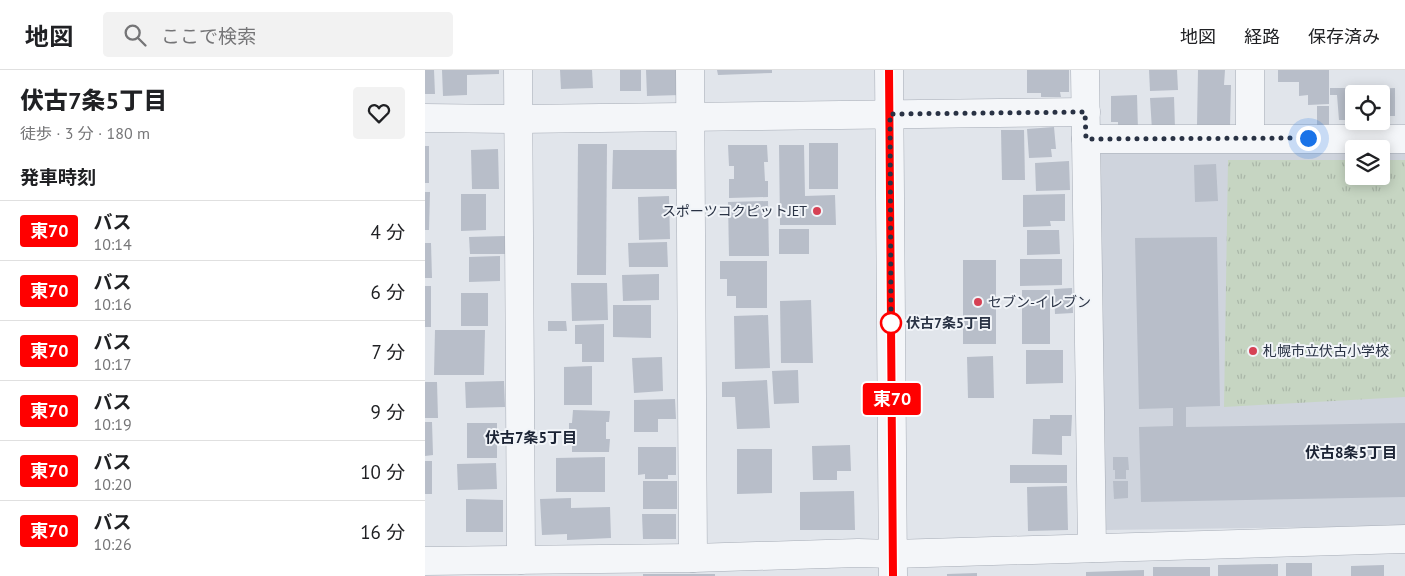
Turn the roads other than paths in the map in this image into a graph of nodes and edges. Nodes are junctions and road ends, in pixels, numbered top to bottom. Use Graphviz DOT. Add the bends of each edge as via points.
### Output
graph roads {
  1 [pos="518,70"];
  2 [pos="690,70"];
  3 [pos="889,70"];
  4 [pos="1085,70"];
  5 [pos="1250,70"];
  6 [pos="1085,112"];
  7 [pos="890,114"];
  8 [pos="425,118"];
  9 [pos="691,118"];
  10 [pos="519,120"];
  11 [pos="1251,138"];
  12 [pos="1086,139"];
  13 [pos="1405,139"];
  14 [pos="1405,540"];
  15 [pos="1093,548"];
  16 [pos="693,558"];
  17 [pos="425,560"];
  18 [pos="521,560"];
  19 [pos="893,565"];
  1 -- 10 [label="street"];
  2 -- 9 [label="street"];
  3 -- 7 [label="street"];
  4 -- 6 [label="street"];
  5 -- 11 [label="street"];
  6 -- 7 [label="street"];
  6 -- 12 [label="street"];
  7 -- 9 [label="street"];
  7 -- 19 [label="street"];
  8 -- 10 [label="street"];
  9 -- 10 [label="street"];
  9 -- 16 [label="street"];
  10 -- 18 [label="street"];
  11 -- 12 [label="street"];
  11 -- 13 [label="street"];
  12 -- 15 [label="street"];
  14 -- 15 [label="street"];
  15 -- 19 [label="street"];
  16 -- 18 [label="street"];
  16 -- 19 [label="street" via="859,553"];
  17 -- 18 [label="street"];
}
